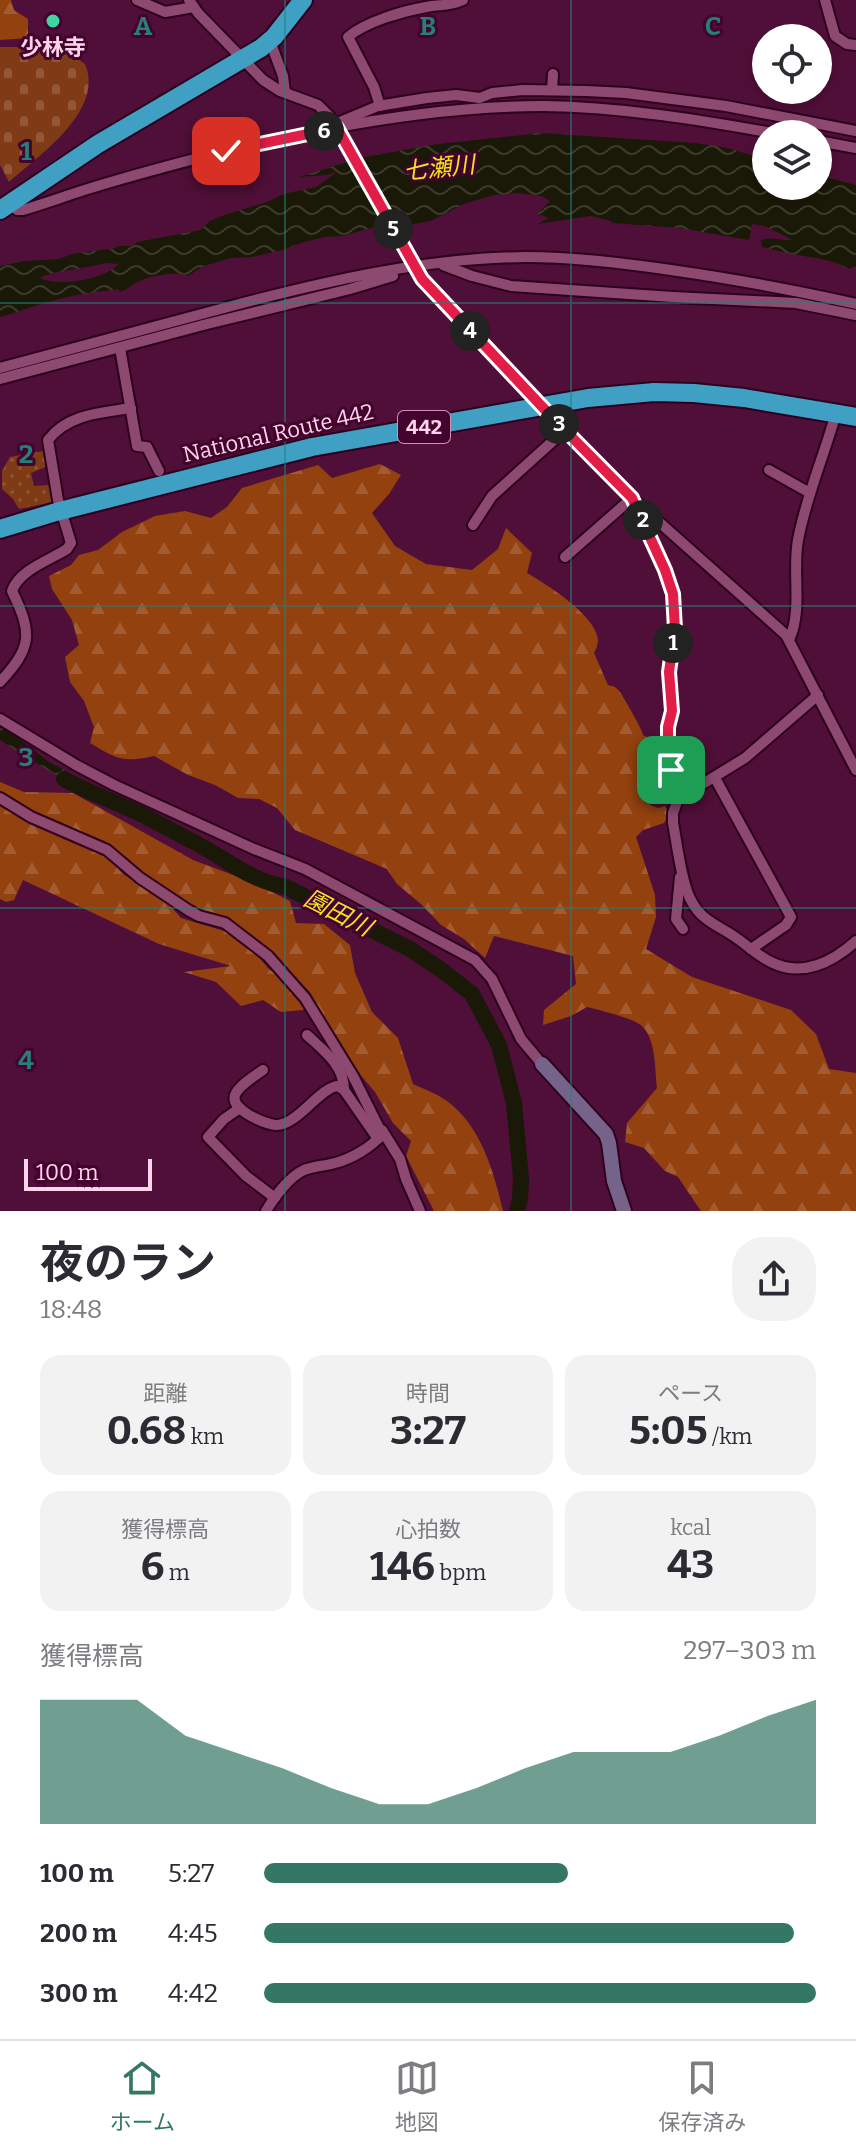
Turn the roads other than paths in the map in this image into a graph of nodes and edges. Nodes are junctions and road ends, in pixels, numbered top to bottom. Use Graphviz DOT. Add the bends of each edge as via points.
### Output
graph roads {
  1 [pos="137,0"];
  2 [pos="303,0"];
  3 [pos="463,0"];
  4 [pos="825,0"];
  5 [pos="191,4"];
  6 [pos="270,41"];
  7 [pos="856,45"];
  8 [pos="243,59"];
  9 [pos="553,74"];
  10 [pos="552,90"];
  11 [pos="285,92"];
  12 [pos="380,106"];
  13 [pos="337,128"];
  14 [pos="752,130"];
  15 [pos="856,131"];
  16 [pos="832,144"];
  17 [pos="856,148"];
  18 [pos="5,206"];
  19 [pos="411,262"];
  20 [pos="440,263"];
  21 [pos="856,304"];
  22 [pos="856,315"];
  23 [pos="120,348"];
  24 [pos="0,368"];
  25 [pos="0,379"];
  26 [pos="541,405"];
  27 [pos="131,408"];
  28 [pos="836,413"];
  29 [pos="856,417"];
  30 [pos="565,430"];
  31 [pos="769,470"];
  32 [pos="159,471"];
  33 [pos="810,493"];
  34 [pos="632,498"];
  35 [pos="61,511"];
  36 [pos="473,525"];
  37 [pos="0,529"];
  38 [pos="565,557"];
  39 [pos="789,640"];
  40 [pos="0,682"];
  41 [pos="818,695"];
  42 [pos="0,719"];
  43 [pos="856,770"];
  44 [pos="715,778"];
  45 [pos="0,798"];
  46 [pos="678,799"];
  47 [pos="681,863"];
  48 [pos="683,929"];
  49 [pos="856,941"];
  50 [pos="751,949"];
  51 [pos="307,1035"];
  52 [pos="542,1064"];
  53 [pos="263,1070"];
  54 [pos="344,1090"];
  55 [pos="240,1108"];
  56 [pos="380,1135"];
  57 [pos="275,1198"];
  58 [pos="266,1211"];
  59 [pos="420,1211"];
  60 [pos="624,1211"];
  1 -- 5 [label="street" via="168,12"];
  2 -- 6 [label="highway"];
  3 -- 12 [label="street" via="393,16 348,37"];
  4 -- 7 [label="street" via="835,36"];
  5 -- 8 [label="street"];
  6 -- 8 [label="highway"];
  6 -- 11 [label="street"];
  8 -- 11 [label="street" via="263,80"];
  8 -- 18 [label="highway"];
  9 -- 10 [label="street"];
  10 -- 12 [label="street"];
  10 -- 15 [label="street" via="712,104"];
  11 -- 13 [label="street" via="318,105"];
  12 -- 13 [label="street"];
  13 -- 14 [label="street" via="447,112 556,107 644,113"];
  13 -- 18 [label="street" via="205,156 23,210"];
  13 -- 19 [label="street"];
  16 -- 17 [label="street"];
  19 -- 20 [label="street"];
  19 -- 23 [label="street" via="391,277"];
  19 -- 24 [label="street"];
  19 -- 26 [label="street" via="428,287"];
  20 -- 21 [label="street" via="523,257 603,261"];
  20 -- 22 [label="street" via="511,286 796,303"];
  23 -- 25 [label="street"];
  23 -- 27 [label="street"];
  26 -- 28 [label="highway, National Route 442 / 442" via="673,392"];
  26 -- 30 [label="street"];
  26 -- 35 [label="highway, National Route 442 / 442" via="312,447"];
  27 -- 32 [label="street" via="137,446 147,447"];
  27 -- 35 [label="street" via="78,418 48,440"];
  28 -- 29 [label="highway, National Route 442 / 442"];
  28 -- 33 [label="street"];
  30 -- 34 [label="street"];
  30 -- 36 [label="street" via="492,496"];
  31 -- 33 [label="street"];
  33 -- 39 [label="street" via="797,545"];
  34 -- 38 [label="street"];
  34 -- 39 [label="street"];
  34 -- 46 [label="street" via="673,594 668,752"];
  35 -- 37 [label="highway, National Route 442 / 442"];
  35 -- 40 [label="street" via="71,543 12,589 26,646"];
  39 -- 41 [label="street"];
  41 -- 43 [label="street"];
  41 -- 44 [label="street"];
  42 -- 52 [label="street" via="114,785 305,869 475,960 492,979 521,1039"];
  44 -- 46 [label="street"];
  44 -- 50 [label="street" via="791,917"];
  45 -- 56 [label="street" via="107,850 182,906 225,923 268,956 310,1005"];
  46 -- 47 [label="street" via="673,823"];
  47 -- 48 [label="street" via="676,919"];
  47 -- 50 [label="street" via="697,911"];
  49 -- 50 [label="street" via="827,963 800,968 776,965"];
  51 -- 54 [label="street" via="339,1068"];
  52 -- 60 [label="street" via="606,1134"];
  53 -- 55 [label="street" via="236,1093"];
  54 -- 55 [label="street" via="330,1087 281,1124 252,1117"];
  54 -- 56 [label="street"];
  55 -- 57 [label="street" via="208,1137"];
  56 -- 57 [label="street" via="344,1161 302,1171"];
  56 -- 59 [label="street" via="400,1159"];
  57 -- 58 [label="street"];
}
